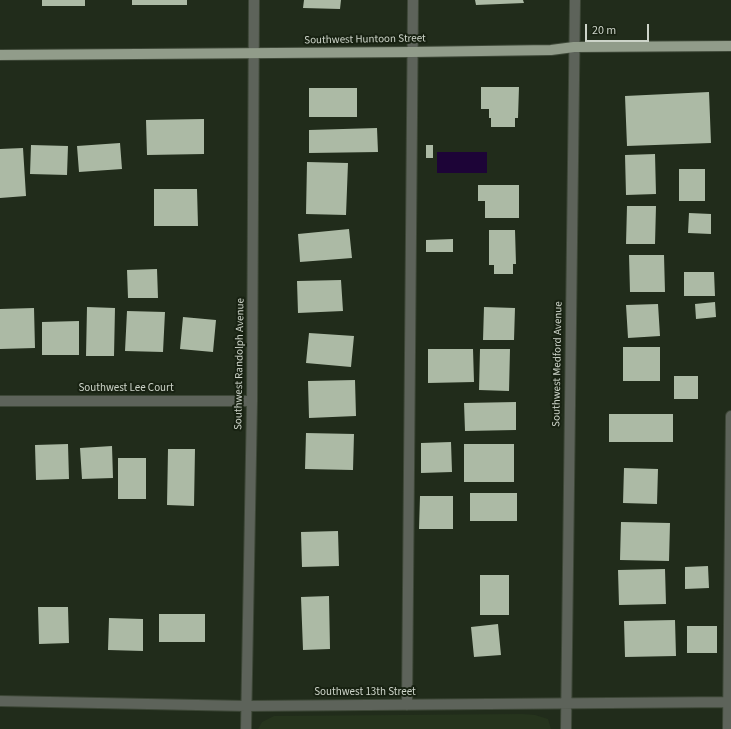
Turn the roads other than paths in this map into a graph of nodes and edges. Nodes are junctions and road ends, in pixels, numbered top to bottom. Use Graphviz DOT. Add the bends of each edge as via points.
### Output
graph roads {
  1 [pos="254,0"];
  2 [pos="413,0"];
  3 [pos="575,0"];
  4 [pos="731,46"];
  5 [pos="574,47"];
  6 [pos="412,52"];
  7 [pos="254,53"];
  8 [pos="0,55"];
  9 [pos="0,401"];
  10 [pos="252,401"];
  11 [pos="731,416"];
  12 [pos="0,701"];
  13 [pos="730,702"];
  14 [pos="566,703"];
  15 [pos="407,705"];
  16 [pos="246,706"];
  17 [pos="246,729"];
  18 [pos="566,729"];
  19 [pos="728,729"];
  1 -- 7 [label="street, Southwest Randolph Avenue"];
  2 -- 6 [label="street"];
  3 -- 5 [label="street, Southwest Medford Avenue"];
  4 -- 5 [label="main road, Southwest Huntoon Street"];
  5 -- 6 [label="main road, Southwest Huntoon Street" via="551,50"];
  5 -- 14 [label="street, Southwest Medford Avenue"];
  6 -- 7 [label="main road, Southwest Huntoon Street"];
  6 -- 15 [label="street"];
  7 -- 8 [label="main road, Southwest Huntoon Street"];
  7 -- 10 [label="street, Southwest Randolph Avenue"];
  9 -- 10 [label="street, Southwest Lee Court"];
  10 -- 16 [label="street, Southwest Randolph Avenue"];
  11 -- 13 [label="street"];
  12 -- 16 [label="street, Southwest 13th Street"];
  13 -- 14 [label="street, Southwest 13th Street"];
  13 -- 19 [label="street"];
  14 -- 15 [label="street, Southwest 13th Street"];
  14 -- 18 [label="street, Southwest Medford Avenue"];
  15 -- 16 [label="street, Southwest 13th Street"];
  16 -- 17 [label="street, Southwest Randolph Avenue"];
}
